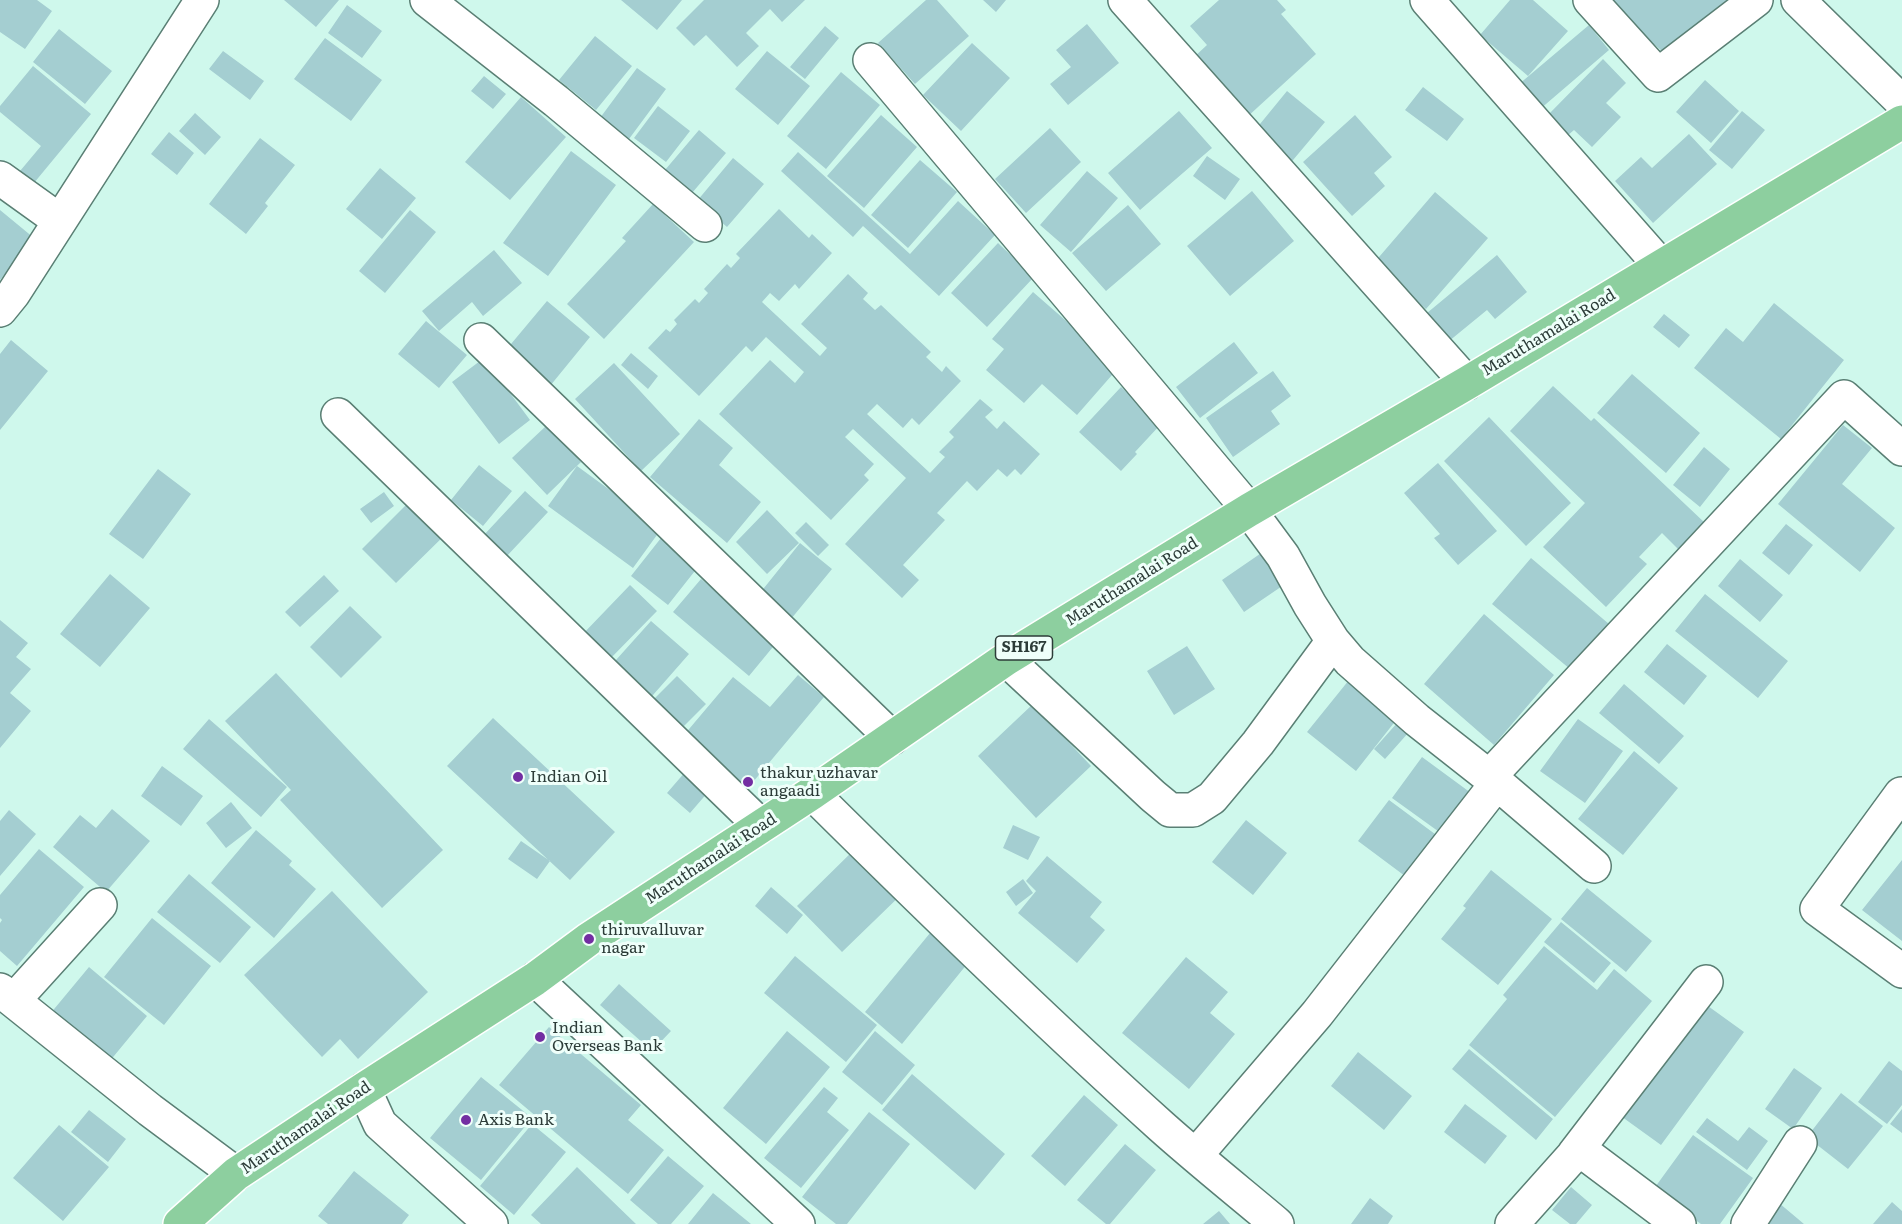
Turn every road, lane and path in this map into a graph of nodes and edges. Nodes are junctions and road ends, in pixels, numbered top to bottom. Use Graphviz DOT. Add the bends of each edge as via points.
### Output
graph roads {
  1 [pos="202,0"];
  2 [pos="427,0"];
  3 [pos="1125,0"];
  4 [pos="1426,0"];
  5 [pos="1590,0"];
  6 [pos="1756,0"];
  7 [pos="1798,0"];
  8 [pos="870,60"];
  9 [pos="1902,102"];
  10 [pos="1902,122"];
  11 [pos="0,178"];
  12 [pos="60,221"];
  13 [pos="705,225"];
  14 [pos="1661,266"];
  15 [pos="0,310"];
  16 [pos="481,340"];
  17 [pos="1467,383"];
  18 [pos="338,415"];
  19 [pos="1902,449"];
  20 [pos="1249,510"];
  21 [pos="1333,641"];
  22 [pos="1006,659"];
  23 [pos="892,738"];
  24 [pos="1493,780"];
  25 [pos="812,793"];
  26 [pos="1901,794"];
  27 [pos="761,826"];
  28 [pos="1594,866"];
  29 [pos="100,905"];
  30 [pos="1902,971"];
  31 [pos="535,979"];
  32 [pos="1706,982"];
  33 [pos="7,995"];
  34 [pos="364,1089"];
  35 [pos="1800,1143"];
  36 [pos="1574,1154"];
  37 [pos="1196,1155"];
  38 [pos="236,1174"];
  39 [pos="180,1224"];
  40 [pos="491,1224"];
  41 [pos="798,1224"];
  42 [pos="1277,1224"];
  43 [pos="1512,1224"];
  44 [pos="1679,1224"];
  45 [pos="1748,1224"];
  1 -- 12 [label="street"];
  2 -- 13 [label="street"];
  3 -- 17 [label="street"];
  4 -- 14 [label="street"];
  5 -- 6 [label="street" via="1658,75"];
  7 -- 9 [label="street"];
  8 -- 20 [label="street"];
  10 -- 14 [label="main road, Maruthamalai Road / SH167"];
  11 -- 12 [label="street"];
  12 -- 15 [label="street"];
  14 -- 17 [label="main road, Maruthamalai Road / SH167"];
  16 -- 23 [label="street"];
  17 -- 20 [label="main road, Maruthamalai Road / SH167"];
  18 -- 27 [label="street"];
  19 -- 24 [label="street" via="1844,397"];
  20 -- 21 [label="street" via="1283,556"];
  20 -- 22 [label="main road, Maruthamalai Road / SH167"];
  21 -- 22 [label="street" via="1258,743 1212,798 1193,810 1170,810"];
  21 -- 24 [label="street" via="1417,720"];
  22 -- 23 [label="main road, Maruthamalai Road / SH167"];
  23 -- 25 [label="main road, Maruthamalai Road / SH167"];
  24 -- 28 [label="street"];
  24 -- 37 [label="street" via="1317,1014"];
  25 -- 27 [label="main road, Maruthamalai Road / SH167"];
  25 -- 37 [label="street" via="1059,1033"];
  26 -- 30 [label="street" via="1817,909"];
  27 -- 31 [label="main road, Maruthamalai Road / SH167"];
  29 -- 33 [label="street"];
  31 -- 34 [label="main road, Maruthamalai Road / SH167"];
  31 -- 41 [label="street"];
  32 -- 36 [label="street"];
  33 -- 38 [label="street"];
  34 -- 38 [label="main road, Maruthamalai Road / SH167"];
  34 -- 40 [label="street" via="380,1124"];
  35 -- 45 [label="street"];
  36 -- 43 [label="street"];
  36 -- 44 [label="street" via="1579,1149"];
  37 -- 42 [label="street"];
  38 -- 39 [label="main road, Maruthamalai Road / SH167"];
}
